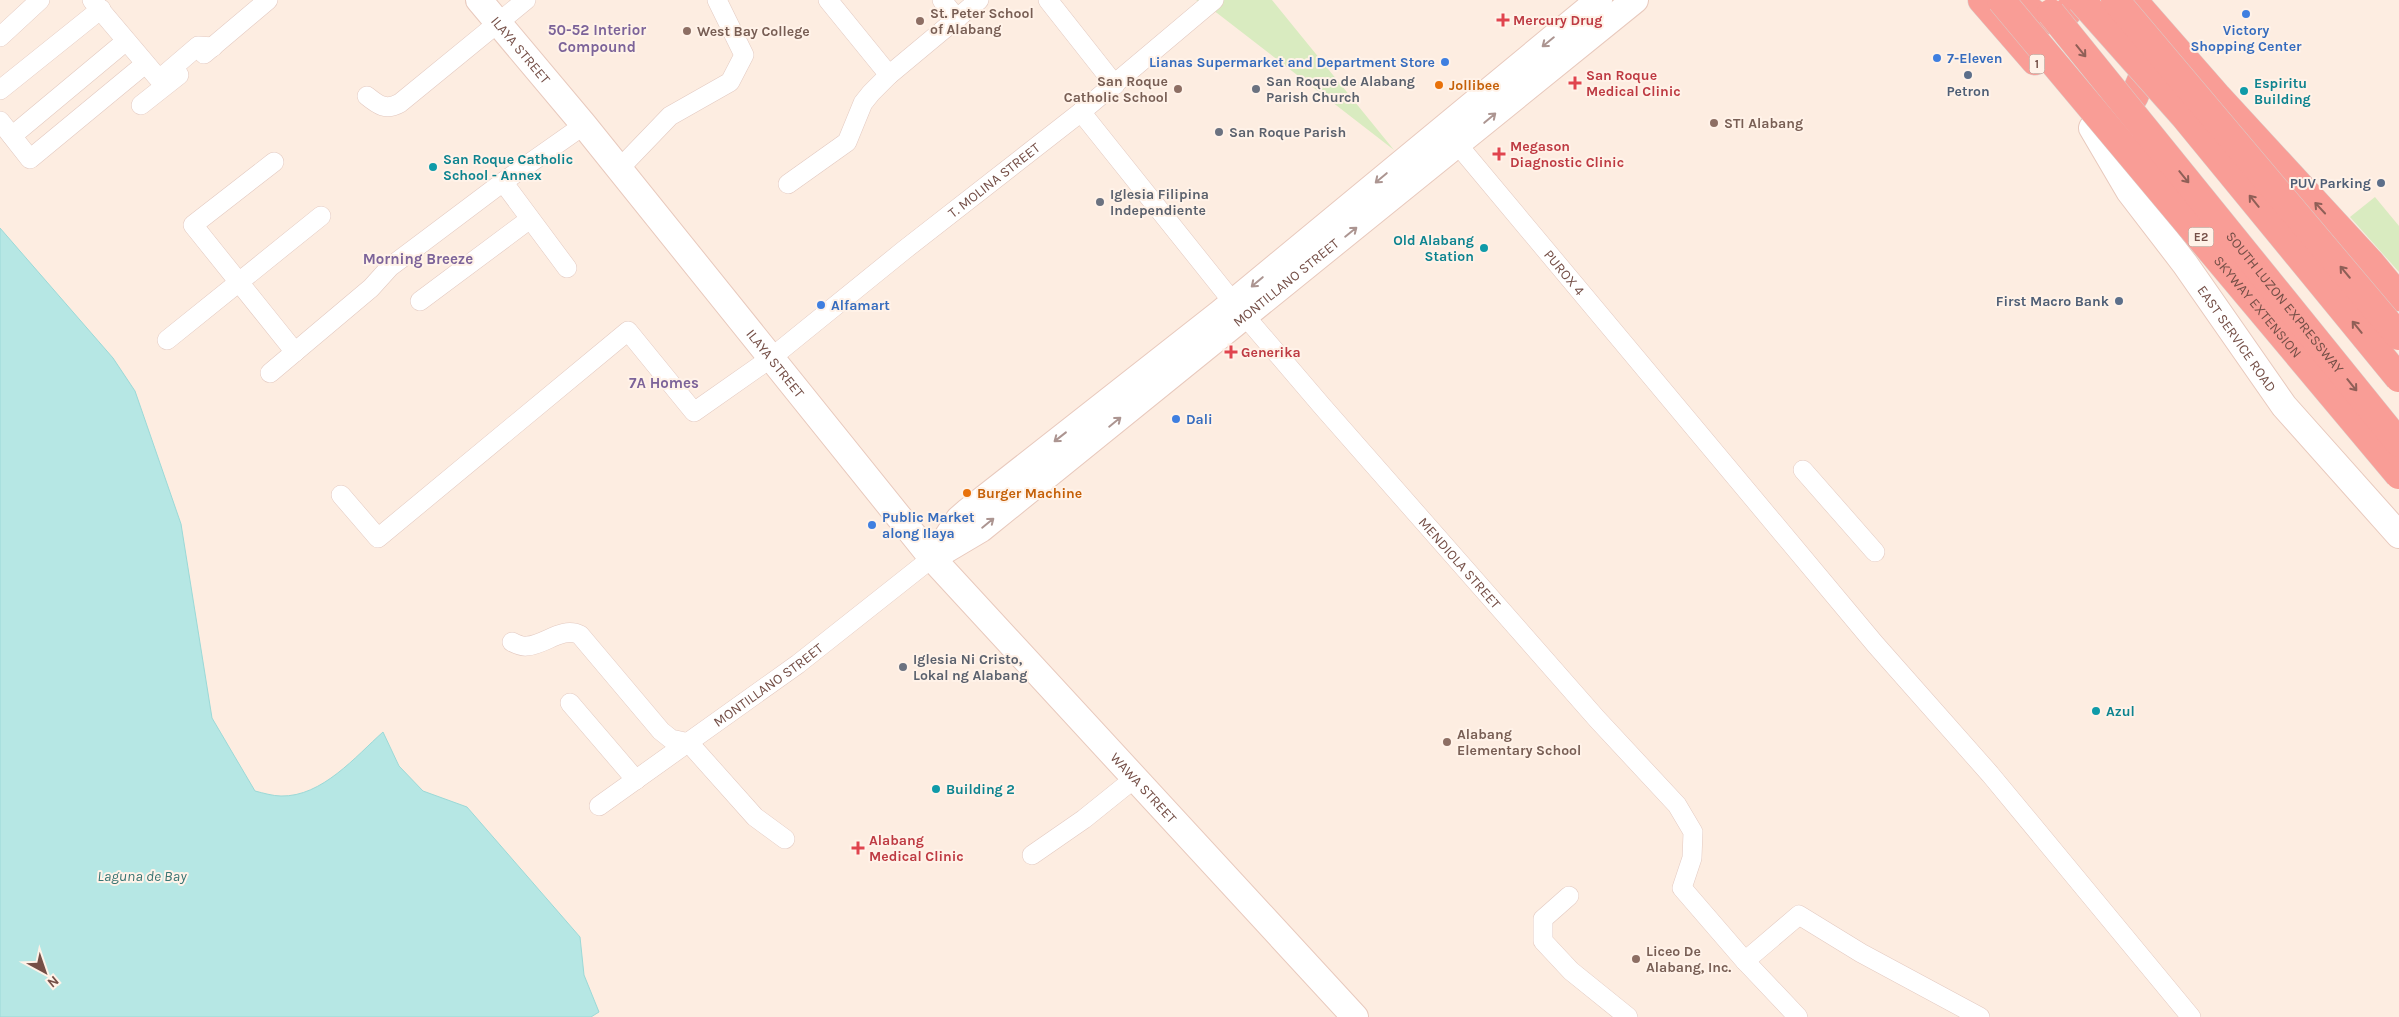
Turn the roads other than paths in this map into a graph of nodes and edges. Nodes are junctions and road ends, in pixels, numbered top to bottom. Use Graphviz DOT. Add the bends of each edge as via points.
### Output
graph roads {
  1 [pos="40,0"];
  2 [pos="268,0"];
  3 [pos="479,0"];
  4 [pos="526,0"];
  5 [pos="717,0"];
  6 [pos="828,0"];
  7 [pos="942,0"];
  8 [pos="979,0"];
  9 [pos="1048,0"];
  10 [pos="1214,0"];
  11 [pos="1599,0"];
  12 [pos="1635,0"];
  13 [pos="1982,0"];
  14 [pos="2001,0"];
  15 [pos="2020,0"];
  16 [pos="2039,0"];
  17 [pos="2076,0"];
  18 [pos="2081,0"];
  19 [pos="2127,2"];
  20 [pos="97,5"];
  21 [pos="957,19"];
  22 [pos="498,23"];
  23 [pos="0,37"];
  24 [pos="126,41"];
  25 [pos="213,47"];
  26 [pos="145,64"];
  27 [pos="889,75"];
  28 [pos="1115,85"];
  29 [pos="0,90"];
  30 [pos="367,96"];
  31 [pos="142,105"];
  32 [pos="1081,112"];
  33 [pos="0,121"];
  34 [pos="584,126"];
  35 [pos="2092,128"];
  36 [pos="12,136"];
  37 [pos="1436,151"];
  38 [pos="274,162"];
  39 [pos="619,169"];
  40 [pos="503,182"];
  41 [pos="788,184"];
  42 [pos="321,216"];
  43 [pos="530,218"];
  44 [pos="567,268"];
  45 [pos="240,282"];
  46 [pos="2399,297"];
  47 [pos="420,302"];
  48 [pos="1240,309"];
  49 [pos="2399,336"];
  50 [pos="168,340"];
  51 [pos="295,352"];
  52 [pos="771,358"];
  53 [pos="270,373"];
  54 [pos="2399,378"];
  55 [pos="2399,443"];
  56 [pos="1803,470"];
  57 [pos="2399,475"];
  58 [pos="2399,492"];
  59 [pos="341,495"];
  60 [pos="2399,535"];
  61 [pos="1875,552"];
  62 [pos="932,558"];
  63 [pos="512,642"];
  64 [pos="570,703"];
  65 [pos="689,743"];
  66 [pos="1135,778"];
  67 [pos="636,780"];
  68 [pos="599,806"];
  69 [pos="785,840"];
  70 [pos="1032,855"];
  71 [pos="1569,896"];
  72 [pos="1745,961"];
  73 [pos="1355,1017"];
  74 [pos="1628,1017"];
  75 [pos="1798,1017"];
  76 [pos="1980,1017"];
  77 [pos="2191,1017"];
  1 -- 23 [label="street"];
  2 -- 25 [label="street"];
  3 -- 22 [label="main road, ILAYA STREET"];
  4 -- 22 [label="street"];
  5 -- 39 [label="street" via="744,56 730,82 670,116"];
  6 -- 27 [label="street"];
  7 -- 21 [label="street"];
  8 -- 21 [label="street"];
  9 -- 28 [label="street"];
  10 -- 28 [label="street, T. MOLINA STREET"];
  11 -- 37 [label="main road, MONTILLANO STREET, one-way"];
  37 -- 12 [label="main road, MONTILLANO STREET, one-way"];
  13 -- 35 [label="highway, 1"];
  14 -- 57 [label="highway, SKYWAY EXTENSION / E2, bridge"];
  15 -- 17 [label="highway" via="2040,19 2050,20 2066,14"];
  16 -- 55 [label="highway, SOUTH LUZON EXPRESSWAY / E2, one-way, bridge"];
  54 -- 18 [label="highway, one-way, bridge" via="2185,117"];
  19 -- 35 [label="highway" via="2146,69 2134,97"];
  46 -- 19 [label="highway, one-way"];
  49 -- 19 [label="highway, one-way, bridge"];
  20 -- 24 [label="street"];
  20 -- 29 [label="street"];
  21 -- 27 [label="street"];
  22 -- 30 [label="street" via="392,107 377,104"];
  22 -- 34 [label="main road, ILAYA STREET"];
  24 -- 26 [label="street"];
  24 -- 36 [label="street"];
  25 -- 26 [label="street" via="198,46 158,78"];
  25 -- 31 [label="street"];
  26 -- 36 [label="street" via="30,159"];
  27 -- 41 [label="street" via="863,103 847,142"];
  28 -- 32 [label="street, T. MOLINA STREET"];
  32 -- 48 [label="street, MENDIOLA STREET"];
  32 -- 52 [label="street, T. MOLINA STREET"];
  33 -- 36 [label="street"];
  34 -- 39 [label="main road, ILAYA STREET"];
  34 -- 40 [label="street"];
  35 -- 58 [label="highway" via="2143,178"];
  35 -- 60 [label="main road, EAST SERVICE ROAD" via="2129,191 2185,264 2284,406"];
  37 -- 48 [label="main road, MONTILLANO STREET"];
  37 -- 77 [label="street, PUROX 4" via="1670,399 1875,644 1990,774"];
  38 -- 45 [label="street" via="193,225"];
  39 -- 52 [label="main road, ILAYA STREET"];
  40 -- 43 [label="street"];
  40 -- 51 [label="street" via="390,267 371,288"];
  42 -- 45 [label="street"];
  43 -- 44 [label="street"];
  43 -- 47 [label="street"];
  45 -- 50 [label="street"];
  45 -- 51 [label="street"];
  48 -- 62 [label="main road, MONTILLANO STREET" via="958,519"];
  48 -- 72 [label="street, MENDIOLA STREET" via="1584,704 1677,805 1693,832 1692,858 1682,888"];
  51 -- 53 [label="street"];
  52 -- 59 [label="street, T. MOLINA STREET" via="694,412 628,331 378,538"];
  52 -- 62 [label="main road, ILAYA STREET"];
  56 -- 61 [label="street"];
  62 -- 65 [label="street, MONTILLANO STREET" via="798,664"];
  62 -- 66 [label="main road, WAWA STREET"];
  63 -- 65 [label="street" via="525,647 566,632 580,635 661,731 671,739"];
  64 -- 67 [label="street"];
  65 -- 67 [label="street, MONTILLANO STREET"];
  65 -- 69 [label="street" via="755,817"];
  66 -- 70 [label="street"];
  66 -- 73 [label="main road, WAWA STREET"];
  67 -- 68 [label="street, MONTILLANO STREET"];
  71 -- 74 [label="street" via="1543,919 1543,941 1572,971"];
  72 -- 75 [label="street, MENDIOLA STREET"];
  72 -- 76 [label="street" via="1798,914"];
}
